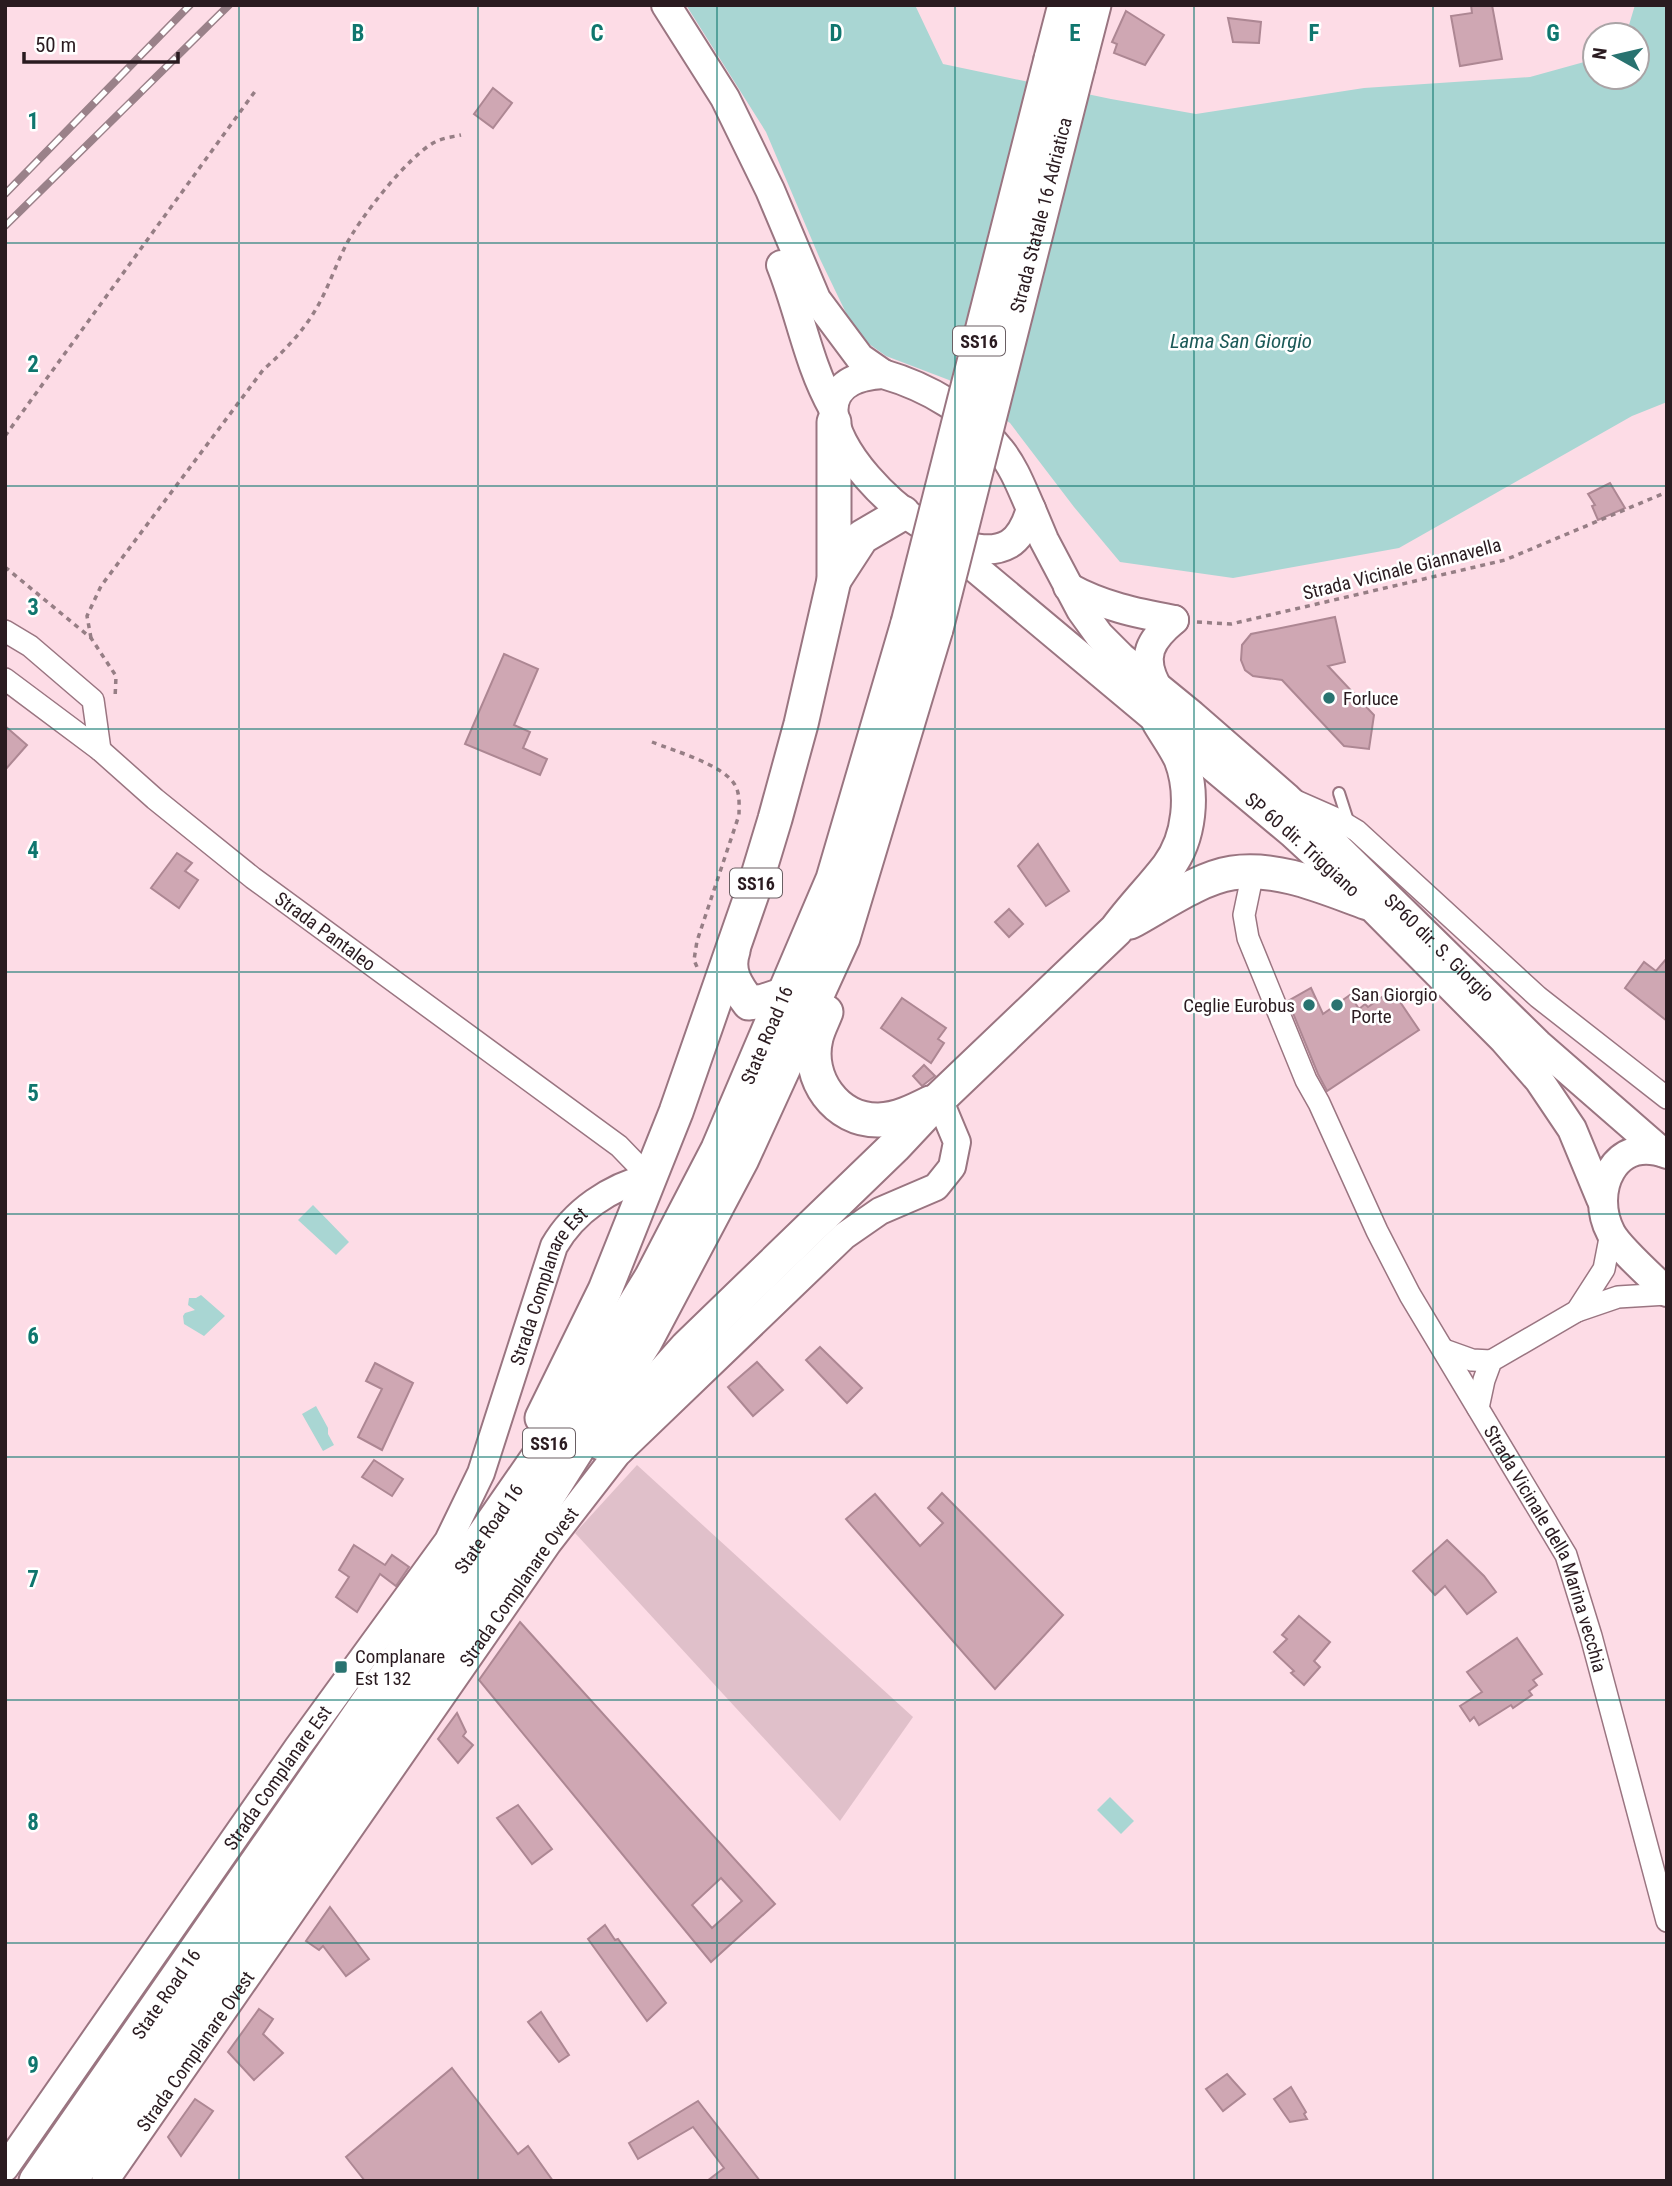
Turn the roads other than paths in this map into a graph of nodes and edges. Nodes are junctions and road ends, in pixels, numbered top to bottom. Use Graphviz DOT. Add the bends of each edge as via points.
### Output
graph roads {
  1 [pos="1065,5"];
  2 [pos="1094,5"];
  3 [pos="668,9"];
  4 [pos="1064,63"];
  5 [pos="883,374"];
  6 [pos="833,415"];
  7 [pos="1031,509"];
  8 [pos="903,513"];
  9 [pos="944,539"];
  10 [pos="834,580"];
  11 [pos="1068,587"];
  12 [pos="922,626"];
  13 [pos="5,631"];
  14 [pos="5,679"];
  15 [pos="1156,685"];
  16 [pos="1159,722"];
  17 [pos="100,750"];
  18 [pos="1339,793"];
  19 [pos="1286,797"];
  20 [pos="1350,827"];
  21 [pos="1254,872"];
  22 [pos="1368,903"];
  23 [pos="1116,930"];
  24 [pos="843,938"];
  25 [pos="733,949"];
  26 [pos="785,994"];
  27 [pos="749,1003"];
  28 [pos="700,1038"];
  29 [pos="1667,1098"];
  30 [pos="939,1099"];
  31 [pos="1664,1153"];
  32 [pos="649,1177"];
  33 [pos="1601,1199"];
  34 [pos="1611,1233"];
  35 [pos="1667,1293"];
  36 [pos="1577,1311"];
  37 [pos="1444,1350"];
  38 [pos="1491,1361"];
  39 [pos="1478,1408"];
  40 [pos="518,1514"];
  41 [pos="1667,1921"];
  42 [pos="5,2168"];
  43 [pos="36,2181"];
  44 [pos="70,2181"];
  45 [pos="105,2181"];
  1 -- 4 [label="highway, Strada Statale 16 Adriatica / SS16"];
  2 -- 4 [label="highway, Strada Statale 16 Adriatica / SS16"];
  3 -- 5 [label="main road" via="724,98 770,190 816,299 860,358"];
  3 -- 6 [label="main road" via="792,292"];
  4 -- 12 [label="highway, Strada Statale 16 Adriatica / SS16, bridge"];
  5 -- 6 [label="main road" via="847,382 835,397"];
  5 -- 7 [label="main road, SP60 dir. S. Giorgio" via="926,389 970,419 1000,450"];
  6 -- 8 [label="main road" via="844,448"];
  6 -- 10 [label="highway, SS16"];
  7 -- 9 [label="main road" via="1026,526 1009,544 991,549"];
  7 -- 11 [label="main road, SP60 dir. S. Giorgio"];
  8 -- 9 [label="main road"];
  8 -- 10 [label="highway" via="863,537"];
  9 -- 16 [label="main road, SP 60 dir. Triggiano"];
  10 -- 25 [label="highway, SS16" via="802,724"];
  11 -- 15 [label="main road, SP60 dir. S. Giorgio" via="1099,635"];
  11 -- 15 [label="main road" via="1119,610 1174,620 1160,632 1148,655 1147,666"];
  12 -- 24 [label="highway, State Road 16 / SS16"];
  12 -- 26 [label="highway, State Road 16 / SS16" via="833,879"];
  13 -- 17 [label="street" via="30,646 93,700"];
  14 -- 17 [label="street, Strada Pantaleo"];
  15 -- 19 [label="main road, SP60 dir. S. Giorgio"];
  16 -- 22 [label="main road, SP 60 dir. Triggiano"];
  16 -- 23 [label="highway, SS16" via="1181,759 1187,785 1185,837 1169,866"];
  17 -- 32 [label="street, Strada Pantaleo" via="253,878 619,1146"];
  18 -- 20 [label="lane"];
  19 -- 20 [label="street"];
  19 -- 31 [label="main road, SP60 dir. S. Giorgio" via="1538,1044"];
  20 -- 29 [label="street" via="1538,997"];
  21 -- 22 [label="highway"];
  21 -- 23 [label="highway" via="1218,877"];
  21 -- 37 [label="street" via="1244,915 1248,938 1306,1080 1377,1231"];
  22 -- 33 [label="main road, SP 60 dir. Triggiano" via="1539,1080 1572,1129"];
  23 -- 30 [label="highway, SS16"];
  24 -- 30 [label="highway, SS16" via="841,974 816,1038 814,1061 821,1085 833,1102 853,1115 876,1120 897,1118"];
  24 -- 40 [label="highway, State Road 16 / SS16" via="743,1159 645,1342"];
  25 -- 27 [label="highway, SS16" via="728,963 736,986"];
  25 -- 28 [label="highway, SS16"];
  26 -- 27 [label="highway, SS16"];
  26 -- 40 [label="highway, State Road 16 / SS16" via="718,1149 651,1278 561,1424"];
  27 -- 28 [label="highway, SS16" via="721,1016"];
  28 -- 32 [label="highway, SS16"];
  30 -- 40 [label="highway, SS16" via="688,1347 616,1424 569,1484"];
  30 -- 45 [label="street, Strada Complanare Ovest" via="957,1142 952,1167 936,1187 880,1211 844,1236 617,1454 548,1543"];
  31 -- 33 [label="main road" via="1639,1150 1617,1162 1607,1176"];
  32 -- 40 [label="highway, SS16" via="605,1290 527,1447"];
  32 -- 42 [label="street, Strada Complanare Est" via="600,1199 564,1228 554,1246 481,1473 448,1541 298,1747"];
  33 -- 34 [label="main road, SP 60 dir. Triggiano"];
  34 -- 35 [label="main road"];
  34 -- 36 [label="street" via="1604,1269"];
  35 -- 36 [label="street" via="1618,1297"];
  36 -- 38 [label="street"];
  37 -- 38 [label="street"];
  37 -- 39 [label="street"];
  38 -- 39 [label="street, Strada Vicinale della Marina vecchia"];
  39 -- 41 [label="street, Strada Vicinale della Marina vecchia" via="1566,1555"];
  40 -- 43 [label="highway, State Road 16 / SS16"];
  40 -- 44 [label="highway, State Road 16 / SS16"];
}
